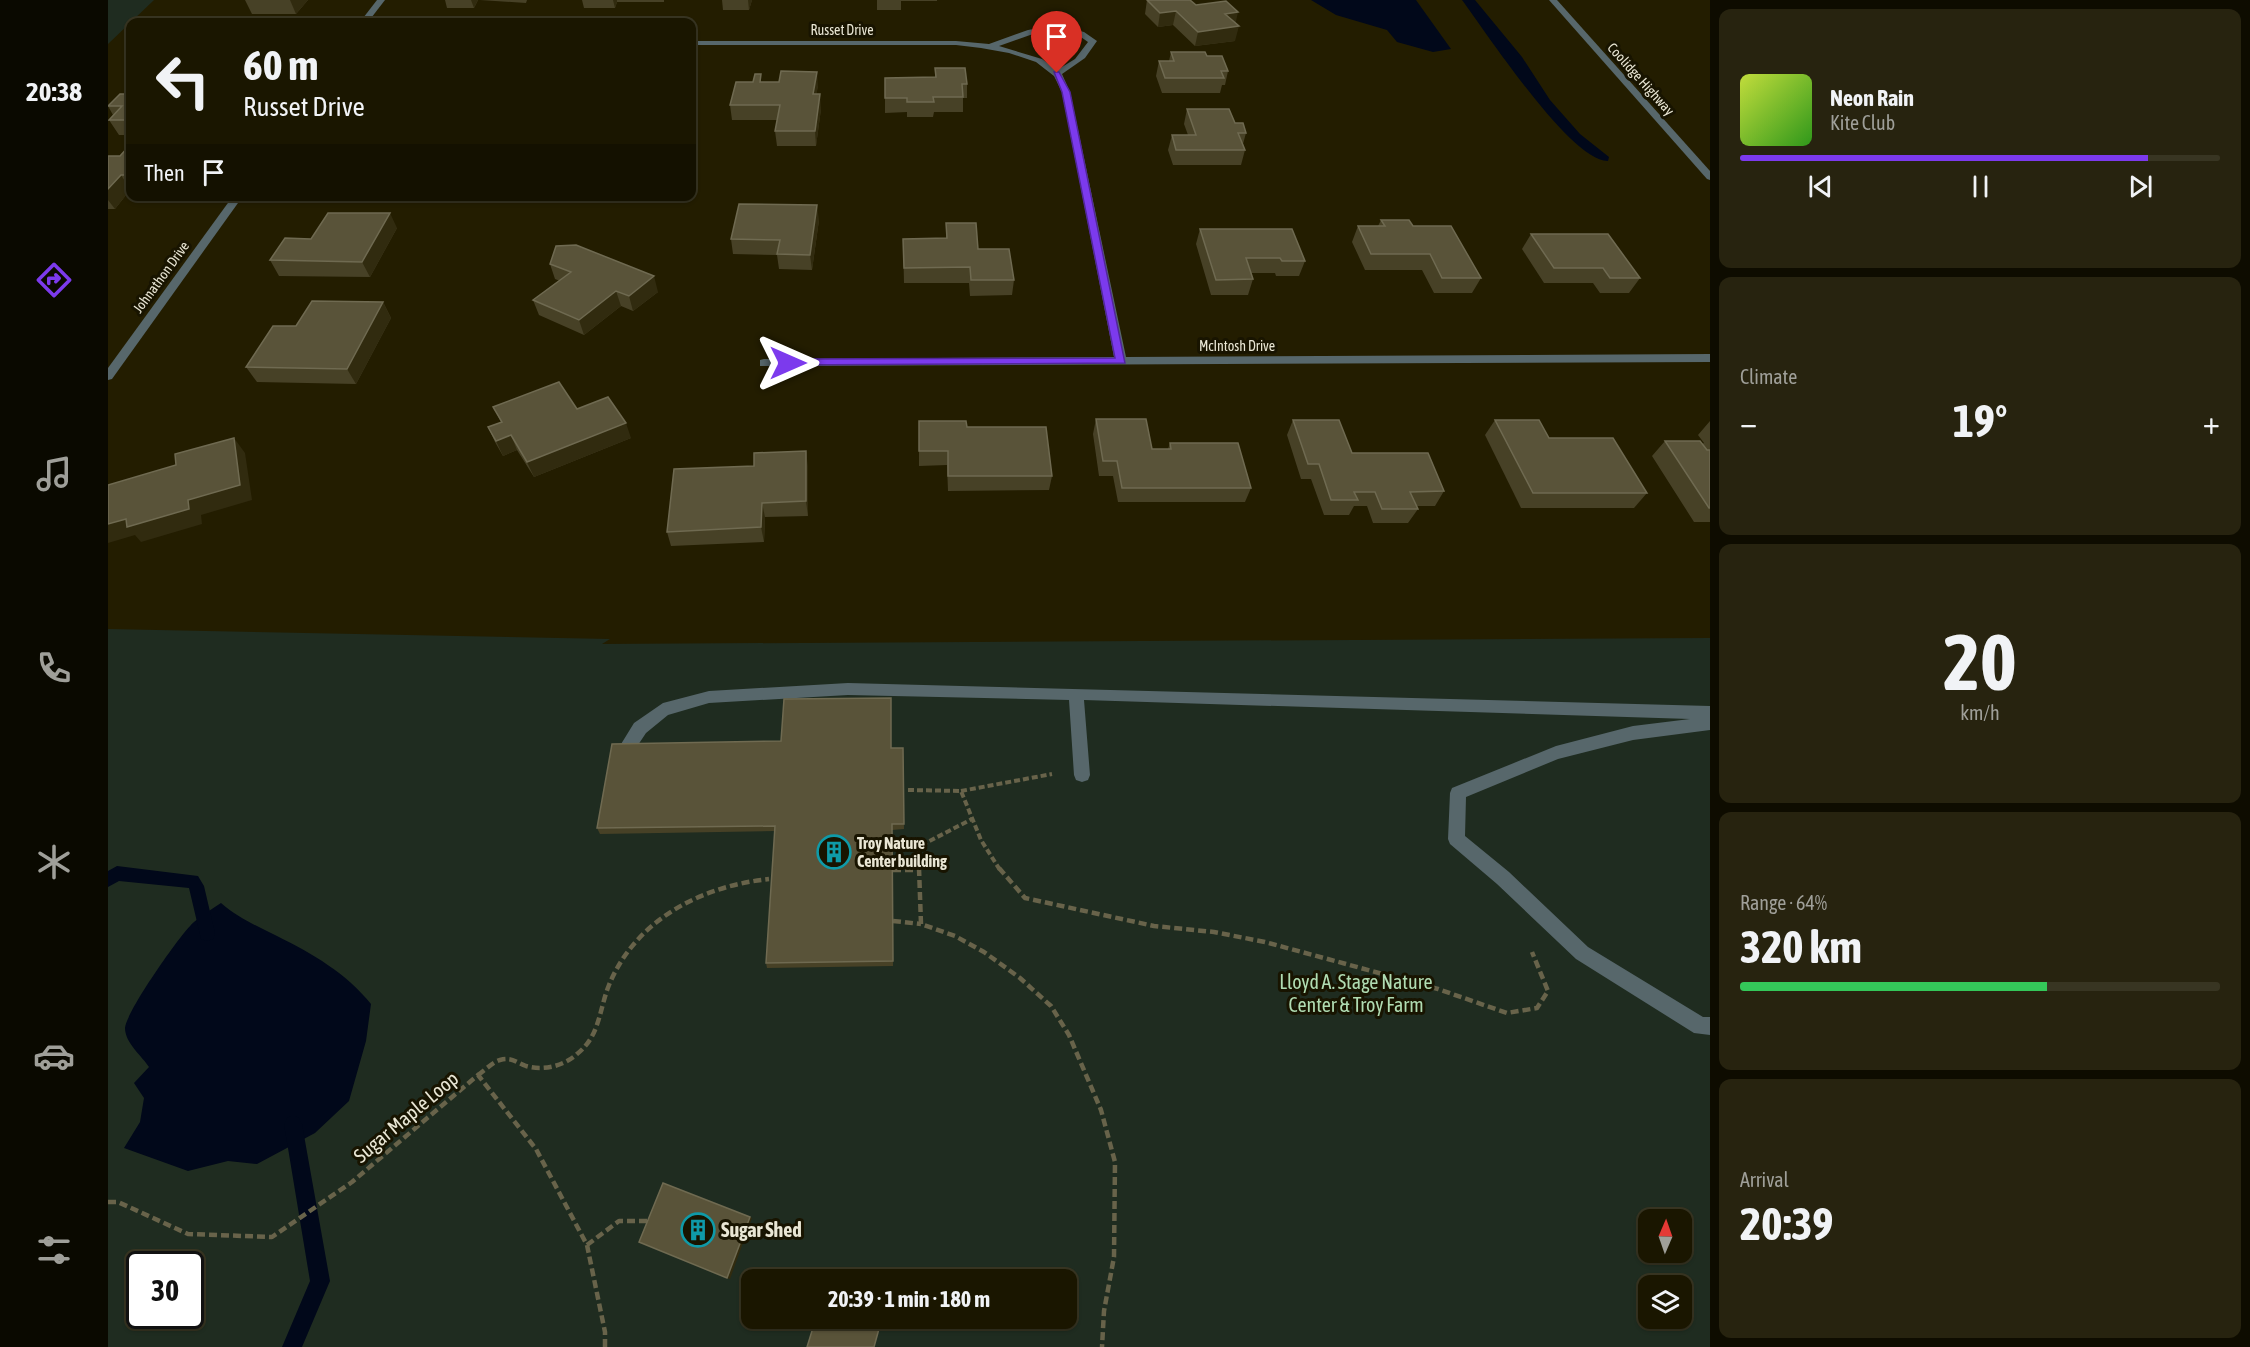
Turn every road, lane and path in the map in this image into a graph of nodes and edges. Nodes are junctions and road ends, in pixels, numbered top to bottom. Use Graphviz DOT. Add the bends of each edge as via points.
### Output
graph roads {
  1 [pos="381,0"];
  2 [pos="1553,0"];
  3 [pos="367,18"];
  4 [pos="696,43"];
  5 [pos="992,46"];
  6 [pos="1057,73"];
  7 [pos="1710,177"];
  8 [pos="234,201"];
  9 [pos="1710,358"];
  10 [pos="1121,361"];
  11 [pos="764,363"];
  12 [pos="108,376"];
  13 [pos="1076,694"];
  14 [pos="1710,713"];
  15 [pos="1710,723"];
  16 [pos="626,749"];
  17 [pos="1082,775"];
  18 [pos="908,790"];
  19 [pos="961,791"];
  20 [pos="972,819"];
  21 [pos="893,870"];
  22 [pos="919,870"];
  23 [pos="769,879"];
  24 [pos="893,921"];
  25 [pos="921,924"];
  26 [pos="1531,950"];
  27 [pos="1710,1026"];
  28 [pos="478,1075"];
  29 [pos="108,1202"];
  30 [pos="650,1221"];
  31 [pos="587,1245"];
  32 [pos="604,1347"];
  33 [pos="1102,1347"];
  1 -- 3 [label="street"];
  2 -- 7 [label="street, Coolidge Highway"];
  4 -- 5 [label="street, Russet Drive"];
  5 -- 6 [label="street, Russet Drive" via="1034,60"];
  5 -- 6 [label="street, Russet Drive" via="1034,30 1056,27 1080,31 1093,41 1077,63"];
  6 -- 10 [label="street" via="1066,92"];
  8 -- 12 [label="street, Johnathon Drive"];
  9 -- 10 [label="street, McIntosh Drive"];
  10 -- 11 [label="street, McIntosh Drive"];
  13 -- 14 [label="street"];
  13 -- 16 [label="street" via="848,689 709,697 663,710 640,728"];
  13 -- 17 [label="street"];
  15 -- 27 [label="street" via="1633,733 1556,753 1458,794 1456,839 1582,953 1701,1026"];
  17 -- 19 [label="path" via="1042,773"];
  18 -- 19 [label="path"];
  19 -- 20 [label="path"];
  20 -- 22 [label="path" via="918,847"];
  20 -- 26 [label="path" via="1002,872 1025,898 1154,926 1265,942 1438,989 1507,1013 1537,1008 1548,992"];
  21 -- 22 [label="path"];
  22 -- 25 [label="path"];
  23 -- 28 [label="path" via="739,881 664,916 638,940 620,965 609,985 593,1037 565,1064 523,1067 513,1058 498,1060"];
  24 -- 25 [label="path"];
  25 -- 33 [label="path" via="984,952 1051,1006 1069,1035 1097,1100 1115,1162 1114,1257"];
  28 -- 29 [label="path, Sugar Maple Loop" via="352,1182 272,1237 188,1234 118,1202"];
  28 -- 31 [label="path, Sugar Maple Loop" via="536,1149"];
  30 -- 31 [label="path" via="619,1221"];
  31 -- 32 [label="path, Sugar Maple Loop" via="605,1332"];
}
